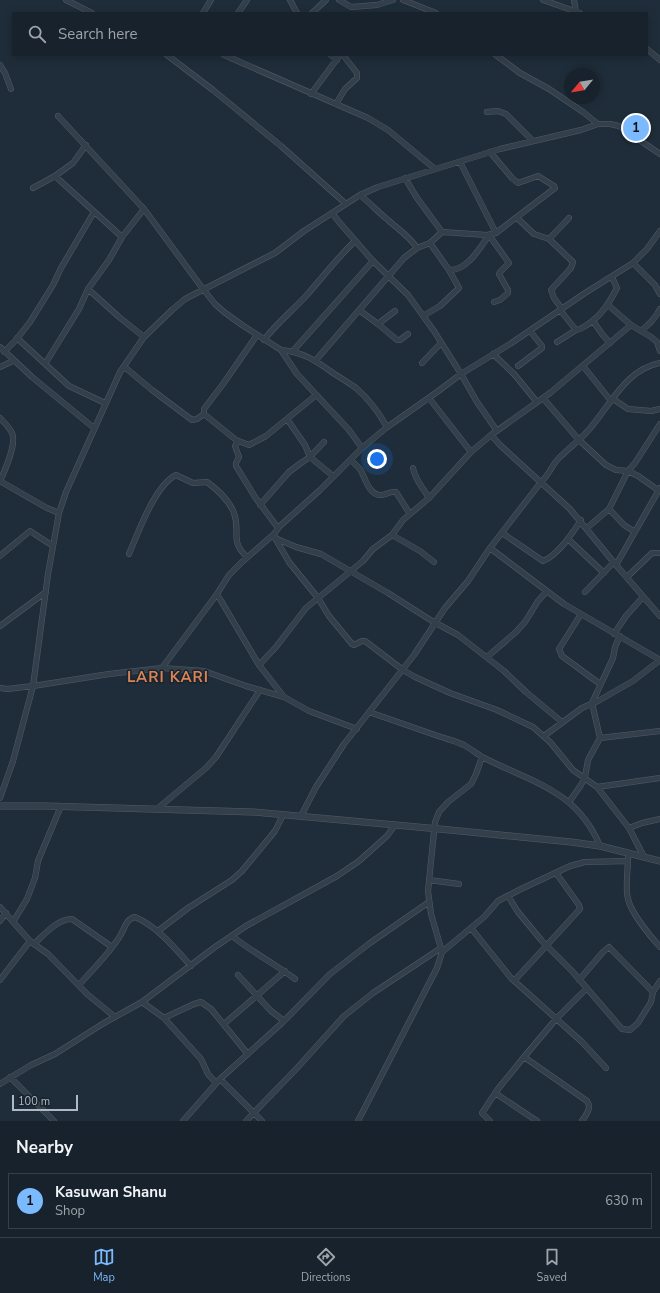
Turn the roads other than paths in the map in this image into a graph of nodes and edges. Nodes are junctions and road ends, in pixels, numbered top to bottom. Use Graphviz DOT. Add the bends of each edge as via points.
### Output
graph roads {
  1 [pos="66,0"];
  2 [pos="211,0"];
  3 [pos="247,0"];
  4 [pos="290,0"];
  5 [pos="326,0"];
  6 [pos="339,0"];
  7 [pos="393,0"];
  8 [pos="403,0"];
  9 [pos="543,0"];
  10 [pos="574,0"];
  11 [pos="90,12"];
  12 [pos="205,12"];
  13 [pos="239,12"];
  14 [pos="296,12"];
  15 [pos="313,12"];
  16 [pos="433,12"];
  17 [pos="578,12"];
  18 [pos="648,50"];
  19 [pos="168,56"];
  20 [pos="226,56"];
  21 [pos="332,56"];
  22 [pos="339,56"];
  23 [pos="343,56"];
  24 [pos="497,56"];
  25 [pos="337,60"];
  26 [pos="660,60"];
  27 [pos="0,65"];
  28 [pos="11,89"];
  29 [pos="311,94"];
  30 [pos="336,104"];
  31 [pos="487,112"];
  32 [pos="58,116"];
  33 [pos="598,124"];
  34 [pos="533,141"];
  35 [pos="86,146"];
  36 [pos="490,152"];
  37 [pos="660,154"];
  38 [pos="460,162"];
  39 [pos="435,169"];
  40 [pos="55,176"];
  41 [pos="405,178"];
  42 [pos="33,188"];
  43 [pos="360,195"];
  44 [pos="346,204"];
  45 [pos="144,209"];
  46 [pos="94,212"];
  47 [pos="332,213"];
  48 [pos="517,218"];
  49 [pos="569,218"];
  50 [pos="660,231"];
  51 [pos="442,232"];
  52 [pos="496,233"];
  53 [pos="489,235"];
  54 [pos="122,237"];
  55 [pos="549,239"];
  56 [pos="355,241"];
  57 [pos="430,243"];
  58 [pos="417,248"];
  59 [pos="373,261"];
  60 [pos="633,263"];
  61 [pos="449,270"];
  62 [pos="388,276"];
  63 [pos="612,277"];
  64 [pos="88,289"];
  65 [pos="203,289"];
  66 [pos="660,294"];
  67 [pos="494,302"];
  68 [pos="608,305"];
  69 [pos="561,309"];
  70 [pos="660,309"];
  71 [pos="359,310"];
  72 [pos="395,311"];
  73 [pos="423,316"];
  74 [pos="593,321"];
  75 [pos="378,324"];
  76 [pos="631,325"];
  77 [pos="576,330"];
  78 [pos="530,331"];
  79 [pos="641,331"];
  80 [pos="408,334"];
  81 [pos="257,335"];
  82 [pos="17,338"];
  83 [pos="144,338"];
  84 [pos="264,340"];
  85 [pos="557,342"];
  86 [pos="610,343"];
  87 [pos="441,344"];
  88 [pos="0,348"];
  89 [pos="280,350"];
  90 [pos="293,351"];
  91 [pos="660,351"];
  92 [pos="4,352"];
  93 [pos="493,354"];
  94 [pos="316,360"];
  95 [pos="13,361"];
  96 [pos="422,363"];
  97 [pos="660,363"];
  98 [pos="45,364"];
  99 [pos="518,366"];
  100 [pos="583,366"];
  101 [pos="0,367"];
  102 [pos="123,368"];
  103 [pos="461,374"];
  104 [pos="315,396"];
  105 [pos="429,398"];
  106 [pos="543,398"];
  107 [pos="612,400"];
  108 [pos="537,402"];
  109 [pos="105,403"];
  110 [pos="660,409"];
  111 [pos="204,414"];
  112 [pos="0,418"];
  113 [pos="287,419"];
  114 [pos="660,424"];
  115 [pos="388,427"];
  116 [pos="94,428"];
  117 [pos="497,432"];
  118 [pos="492,435"];
  119 [pos="579,440"];
  120 [pos="238,441"];
  121 [pos="324,442"];
  122 [pos="362,448"];
  123 [pos="471,452"];
  124 [pos="310,457"];
  125 [pos="351,460"];
  126 [pos="413,468"];
  127 [pos="628,471"];
  128 [pos="333,476"];
  129 [pos="0,481"];
  130 [pos="541,482"];
  131 [pos="659,489"];
  132 [pos="430,498"];
  133 [pos="260,505"];
  134 [pos="609,509"];
  135 [pos="59,513"];
  136 [pos="410,514"];
  137 [pos="581,520"];
  138 [pos="278,528"];
  139 [pos="587,528"];
  140 [pos="502,532"];
  141 [pos="635,532"];
  142 [pos="392,535"];
  143 [pos="274,536"];
  144 [pos="568,539"];
  145 [pos="53,546"];
  146 [pos="490,548"];
  147 [pos="660,553"];
  148 [pos="129,554"];
  149 [pos="0,556"];
  150 [pos="247,558"];
  151 [pos="434,562"];
  152 [pos="615,563"];
  153 [pos="350,571"];
  154 [pos="604,573"];
  155 [pos="627,577"];
  156 [pos="547,591"];
  157 [pos="46,592"];
  158 [pos="585,592"];
  159 [pos="217,594"];
  160 [pos="643,597"];
  161 [pos="318,598"];
  162 [pos="581,614"];
  163 [pos="660,616"];
  164 [pos="436,623"];
  165 [pos="0,626"];
  166 [pos="614,634"];
  167 [pos="620,636"];
  168 [pos="487,657"];
  169 [pos="660,660"];
  170 [pos="259,665"];
  171 [pos="162,668"];
  172 [pos="403,670"];
  173 [pos="600,684"];
  174 [pos="33,686"];
  175 [pos="0,688"];
  176 [pos="260,690"];
  177 [pos="284,697"];
  178 [pos="592,704"];
  179 [pos="369,712"];
  180 [pos="562,722"];
  181 [pos="357,729"];
  182 [pos="660,731"];
  183 [pos="544,736"];
  184 [pos="600,738"];
  185 [pos="482,756"];
  186 [pos="585,777"];
  187 [pos="660,778"];
  188 [pos="597,787"];
  189 [pos="0,798"];
  190 [pos="569,802"];
  191 [pos="0,806"];
  192 [pos="61,806"];
  193 [pos="157,810"];
  194 [pos="283,814"];
  195 [pos="301,816"];
  196 [pos="660,819"];
  197 [pos="395,825"];
  198 [pos="630,828"];
  199 [pos="434,829"];
  200 [pos="600,846"];
  201 [pos="629,854"];
  202 [pos="644,857"];
  203 [pos="628,860"];
  204 [pos="660,861"];
  205 [pos="556,873"];
  206 [pos="429,880"];
  207 [pos="459,884"];
  208 [pos="508,896"];
  209 [pos="429,902"];
  210 [pos="0,907"];
  211 [pos="6,913"];
  212 [pos="0,921"];
  213 [pos="12,922"];
  214 [pos="471,928"];
  215 [pos="158,931"];
  216 [pos="232,936"];
  217 [pos="32,942"];
  218 [pos="547,945"];
  219 [pos="112,947"];
  220 [pos="660,947"];
  221 [pos="442,950"];
  222 [pos="191,966"];
  223 [pos="285,971"];
  224 [pos="238,975"];
  225 [pos="295,979"];
  226 [pos="0,980"];
  227 [pos="579,980"];
  228 [pos="514,981"];
  229 [pos="660,981"];
  230 [pos="79,985"];
  231 [pos="586,988"];
  232 [pos="653,992"];
  233 [pos="257,996"];
  234 [pos="142,1002"];
  235 [pos="115,1017"];
  236 [pos="164,1018"];
  237 [pos="556,1019"];
  238 [pos="284,1021"];
  239 [pos="224,1024"];
  240 [pos="248,1053"];
  241 [pos="524,1057"];
  242 [pos="606,1068"];
  243 [pos="10,1077"];
  244 [pos="218,1081"];
  245 [pos="1,1082"];
  246 [pos="495,1093"];
  247 [pos="253,1113"];
  248 [pos="52,1120"];
  249 [pos="183,1121"];
  250 [pos="246,1121"];
  251 [pos="262,1121"];
  252 [pos="358,1121"];
  253 [pos="490,1121"];
  254 [pos="537,1121"];
  255 [pos="582,1121"];
  1 -- 11 [label="street"];
  2 -- 12 [label="street"];
  3 -- 13 [label="street"];
  4 -- 14 [label="street"];
  5 -- 15 [label="street"];
  6 -- 7 [label="street" via="352,7 377,5"];
  8 -- 16 [label="street"];
  9 -- 17 [label="street"];
  10 -- 17 [label="street"];
  18 -- 26 [label="street"];
  19 -- 44 [label="street" via="281,146"];
  20 -- 29 [label="street"];
  21 -- 25 [label="street"];
  22 -- 25 [label="street"];
  23 -- 30 [label="street" via="357,73 357,78 345,89"];
  24 -- 33 [label="street" via="584,112"];
  25 -- 29 [label="street"];
  27 -- 28 [label="street"];
  29 -- 30 [label="street"];
  30 -- 39 [label="street" via="381,126"];
  31 -- 34 [label="street" via="498,111 506,114"];
  32 -- 35 [label="street"];
  33 -- 34 [label="street"];
  33 -- 37 [label="street" via="619,126"];
  34 -- 36 [label="street"];
  35 -- 40 [label="street" via="73,163"];
  35 -- 45 [label="street"];
  36 -- 38 [label="street"];
  36 -- 48 [label="street" via="517,182 538,176 555,187"];
  38 -- 39 [label="street"];
  38 -- 52 [label="street"];
  39 -- 41 [label="street"];
  40 -- 42 [label="street"];
  40 -- 46 [label="street"];
  41 -- 43 [label="street"];
  41 -- 51 [label="street"];
  43 -- 44 [label="street"];
  43 -- 58 [label="street"];
  44 -- 47 [label="street"];
  45 -- 54 [label="street"];
  45 -- 65 [label="street"];
  46 -- 54 [label="street"];
  46 -- 82 [label="street" via="60,268 53,285"];
  47 -- 56 [label="street"];
  47 -- 65 [label="street" via="275,253"];
  48 -- 52 [label="street"];
  48 -- 55 [label="street" via="534,234"];
  49 -- 55 [label="street"];
  50 -- 60 [label="street"];
  51 -- 53 [label="street"];
  51 -- 57 [label="street"];
  52 -- 53 [label="street"];
  53 -- 61 [label="street" via="462,267"];
  53 -- 67 [label="street" via="509,263 499,274 508,293"];
  54 -- 64 [label="street"];
  55 -- 69 [label="street" via="574,262 551,290"];
  56 -- 59 [label="street"];
  56 -- 84 [label="street"];
  57 -- 58 [label="street"];
  57 -- 61 [label="street"];
  58 -- 62 [label="street"];
  59 -- 62 [label="street"];
  59 -- 90 [label="street"];
  60 -- 63 [label="street"];
  60 -- 66 [label="street" via="655,285"];
  61 -- 73 [label="street" via="459,289 440,306"];
  62 -- 71 [label="street"];
  62 -- 73 [label="street" via="408,295"];
  63 -- 68 [label="street" via="617,288"];
  63 -- 69 [label="street"];
  64 -- 83 [label="street"];
  64 -- 98 [label="street" via="79,309"];
  65 -- 81 [label="street" via="224,312"];
  65 -- 83 [label="street" via="185,299"];
  68 -- 74 [label="street"];
  68 -- 76 [label="street"];
  69 -- 77 [label="street"];
  69 -- 78 [label="street"];
  70 -- 79 [label="street"];
  71 -- 75 [label="street"];
  71 -- 94 [label="street"];
  72 -- 75 [label="street"];
  73 -- 87 [label="street"];
  74 -- 77 [label="street"];
  74 -- 86 [label="street"];
  75 -- 80 [label="street" via="397,340"];
  76 -- 79 [label="street"];
  76 -- 86 [label="street"];
  77 -- 85 [label="street"];
  78 -- 93 [label="street"];
  78 -- 99 [label="street" via="542,348"];
  79 -- 91 [label="street" via="657,342"];
  81 -- 84 [label="street"];
  81 -- 111 [label="street" via="204,409"];
  82 -- 92 [label="street"];
  82 -- 98 [label="street"];
  83 -- 102 [label="street"];
  84 -- 89 [label="street"];
  86 -- 100 [label="street"];
  87 -- 96 [label="street"];
  87 -- 103 [label="street"];
  88 -- 92 [label="street"];
  89 -- 90 [label="street"];
  89 -- 104 [label="street"];
  90 -- 94 [label="street"];
  92 -- 95 [label="street"];
  93 -- 103 [label="street"];
  93 -- 108 [label="street"];
  94 -- 115 [label="street" via="357,389"];
  95 -- 101 [label="street"];
  95 -- 116 [label="street"];
  97 -- 107 [label="street" via="652,364 628,379"];
  98 -- 109 [label="street" via="69,386"];
  100 -- 106 [label="street"];
  100 -- 107 [label="street"];
  102 -- 109 [label="street"];
  102 -- 111 [label="street" via="192,420"];
  103 -- 105 [label="street"];
  103 -- 117 [label="street"];
  104 -- 113 [label="street"];
  104 -- 122 [label="street" via="349,430"];
  105 -- 115 [label="street"];
  105 -- 123 [label="street"];
  106 -- 108 [label="street"];
  106 -- 119 [label="street"];
  107 -- 110 [label="street" via="628,409"];
  107 -- 119 [label="street"];
  108 -- 117 [label="street"];
  109 -- 116 [label="street"];
  111 -- 120 [label="street"];
  112 -- 129 [label="street" via="12,433 13,443"];
  113 -- 120 [label="street" via="266,436 249,445"];
  113 -- 124 [label="street" via="310,453"];
  114 -- 127 [label="street"];
  115 -- 122 [label="street"];
  116 -- 135 [label="street"];
  117 -- 118 [label="street"];
  118 -- 123 [label="street"];
  118 -- 130 [label="street"];
  119 -- 127 [label="street" via="606,465 616,470"];
  119 -- 130 [label="street" via="558,459"];
  120 -- 133 [label="street" via="235,446 239,457 236,466"];
  121 -- 124 [label="street"];
  122 -- 125 [label="street"];
  123 -- 132 [label="street"];
  124 -- 128 [label="street"];
  124 -- 133 [label="street" via="290,472"];
  125 -- 128 [label="street"];
  125 -- 136 [label="street" via="360,469 376,495 396,492"];
  126 -- 132 [label="street" via="418,482"];
  127 -- 131 [label="street"];
  127 -- 134 [label="street"];
  128 -- 138 [label="street"];
  129 -- 135 [label="street"];
  130 -- 137 [label="street"];
  130 -- 140 [label="street"];
  131 -- 141 [label="street"];
  132 -- 136 [label="street"];
  133 -- 138 [label="street"];
  134 -- 139 [label="street"];
  134 -- 141 [label="street" via="624,525"];
  135 -- 145 [label="street"];
  136 -- 142 [label="street"];
  137 -- 139 [label="street"];
  137 -- 144 [label="street"];
  138 -- 143 [label="street"];
  139 -- 152 [label="street"];
  140 -- 144 [label="street" via="543,561"];
  140 -- 146 [label="street"];
  141 -- 152 [label="street"];
  142 -- 151 [label="street"];
  142 -- 153 [label="street"];
  143 -- 150 [label="street"];
  143 -- 153 [label="street" via="296,547 321,554"];
  143 -- 161 [label="street" via="289,562"];
  144 -- 154 [label="street"];
  145 -- 149 [label="street" via="30,531"];
  145 -- 157 [label="street"];
  146 -- 156 [label="street"];
  146 -- 164 [label="street"];
  147 -- 155 [label="street" via="652,553"];
  148 -- 150 [label="street" via="150,505 172,476 176,475 193,483 207,482 228,501 234,513 238,547"];
  150 -- 159 [label="street" via="229,575"];
  152 -- 154 [label="street"];
  152 -- 155 [label="street"];
  153 -- 161 [label="street"];
  153 -- 164 [label="street"];
  154 -- 158 [label="street"];
  155 -- 160 [label="street"];
  156 -- 162 [label="street"];
  156 -- 168 [label="street" via="516,632"];
  157 -- 165 [label="street"];
  157 -- 174 [label="street"];
  159 -- 170 [label="street"];
  159 -- 171 [label="street"];
  160 -- 163 [label="street"];
  160 -- 166 [label="street"];
  161 -- 170 [label="street" via="306,608"];
  161 -- 172 [label="street" via="352,644 365,641"];
  162 -- 166 [label="street"];
  162 -- 173 [label="street" via="559,649 562,656"];
  164 -- 168 [label="street"];
  164 -- 172 [label="street"];
  166 -- 167 [label="street"];
  167 -- 169 [label="street"];
  167 -- 173 [label="street"];
  168 -- 180 [label="street"];
  169 -- 178 [label="street" via="633,681"];
  170 -- 177 [label="street"];
  171 -- 174 [label="street"];
  171 -- 176 [label="street" via="204,671"];
  172 -- 179 [label="street"];
  172 -- 183 [label="street" via="450,693 504,713 533,727"];
  173 -- 178 [label="street"];
  174 -- 175 [label="street"];
  174 -- 189 [label="street" via="13,761"];
  176 -- 177 [label="street"];
  176 -- 193 [label="street" via="206,768"];
  177 -- 181 [label="street"];
  178 -- 180 [label="street"];
  178 -- 184 [label="street"];
  179 -- 181 [label="street"];
  179 -- 185 [label="street" via="464,745"];
  180 -- 183 [label="street"];
  181 -- 195 [label="street" via="316,787"];
  182 -- 184 [label="street"];
  183 -- 186 [label="street" via="573,770"];
  184 -- 186 [label="street" via="588,760"];
  185 -- 190 [label="street" via="518,772"];
  185 -- 199 [label="street" via="471,784 439,812"];
  186 -- 188 [label="street"];
  186 -- 190 [label="street"];
  187 -- 188 [label="street"];
  188 -- 198 [label="street"];
  190 -- 200 [label="street" via="594,831"];
  191 -- 192 [label="street"];
  192 -- 193 [label="street"];
  192 -- 213 [label="street" via="38,861 27,899"];
  193 -- 194 [label="street"];
  194 -- 195 [label="street"];
  194 -- 215 [label="street" via="275,830 242,871"];
  195 -- 197 [label="street"];
  196 -- 198 [label="street"];
  197 -- 199 [label="street"];
  197 -- 216 [label="street" via="387,836 338,876 268,913"];
  198 -- 202 [label="street"];
  199 -- 200 [label="street"];
  199 -- 206 [label="street"];
  200 -- 201 [label="street"];
  201 -- 202 [label="street"];
  201 -- 203 [label="street"];
  202 -- 204 [label="street"];
  203 -- 205 [label="street" via="585,862"];
  203 -- 220 [label="street" via="628,898 645,929"];
  205 -- 208 [label="street"];
  205 -- 218 [label="street" via="580,910"];
  206 -- 207 [label="street"];
  206 -- 209 [label="street"];
  208 -- 214 [label="street" via="498,901"];
  208 -- 218 [label="street" via="518,912"];
  209 -- 221 [label="street"];
  209 -- 238 [label="street" via="330,974"];
  210 -- 211 [label="street"];
  211 -- 212 [label="street"];
  211 -- 213 [label="street"];
  213 -- 217 [label="street"];
  214 -- 221 [label="street"];
  214 -- 228 [label="street"];
  215 -- 219 [label="street" via="135,917 130,918"];
  215 -- 222 [label="street"];
  216 -- 222 [label="street"];
  216 -- 223 [label="street"];
  217 -- 219 [label="street" via="54,926 72,919"];
  217 -- 226 [label="street"];
  217 -- 230 [label="street"];
  218 -- 227 [label="street"];
  218 -- 228 [label="street"];
  219 -- 230 [label="street"];
  221 -- 247 [label="street" via="373,993 344,1016"];
  221 -- 252 [label="street" via="437,968"];
  222 -- 234 [label="street"];
  223 -- 225 [label="street"];
  223 -- 233 [label="street"];
  224 -- 233 [label="street"];
  227 -- 231 [label="street"];
  227 -- 232 [label="street" via="609,947"];
  228 -- 237 [label="street"];
  229 -- 232 [label="street"];
  230 -- 235 [label="street"];
  231 -- 232 [label="street" via="622,1029 630,1030 648,1007"];
  231 -- 237 [label="street"];
  233 -- 238 [label="street"];
  233 -- 239 [label="street"];
  234 -- 235 [label="street"];
  234 -- 236 [label="street"];
  235 -- 243 [label="street" via="55,1054 31,1064"];
  236 -- 239 [label="street" via="201,1002"];
  236 -- 244 [label="street" via="201,1059 208,1074"];
  237 -- 241 [label="street"];
  237 -- 242 [label="street"];
  238 -- 240 [label="street"];
  239 -- 240 [label="street"];
  240 -- 244 [label="street"];
  241 -- 246 [label="street"];
  241 -- 255 [label="street" via="587,1101 589,1108"];
  243 -- 245 [label="street"];
  243 -- 248 [label="street"];
  244 -- 247 [label="street"];
  244 -- 249 [label="street"];
  246 -- 253 [label="street" via="482,1113"];
  246 -- 254 [label="street"];
  247 -- 250 [label="street"];
  247 -- 251 [label="street"];
}
